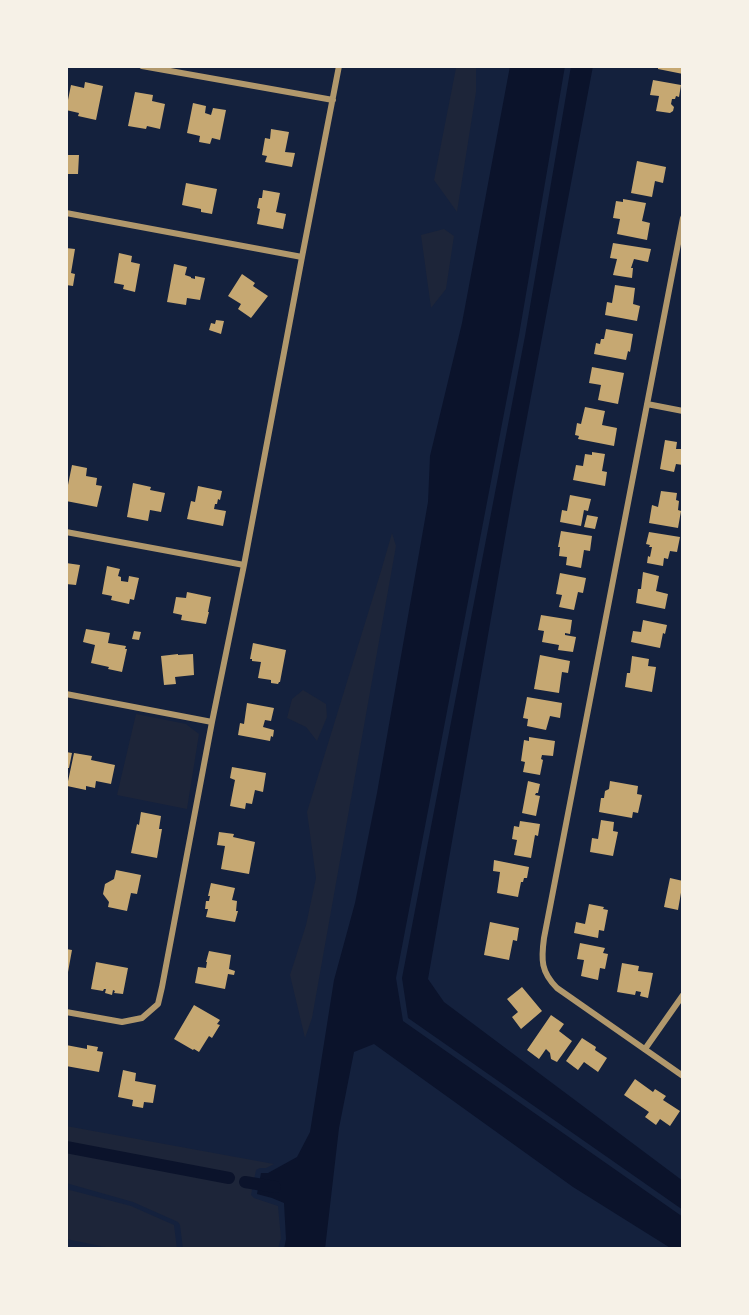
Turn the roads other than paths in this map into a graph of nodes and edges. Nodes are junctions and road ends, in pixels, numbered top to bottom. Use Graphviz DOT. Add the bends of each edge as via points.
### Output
graph roads {
  1 [pos="142,66"];
  2 [pos="339,66"];
  3 [pos="333,100"];
  4 [pos="66,213"];
  5 [pos="683,218"];
  6 [pos="302,257"];
  7 [pos="647,404"];
  8 [pos="683,411"];
  9 [pos="66,532"];
  10 [pos="244,565"];
  11 [pos="66,694"];
  12 [pos="213,722"];
  13 [pos="683,995"];
  14 [pos="66,1012"];
  15 [pos="645,1049"];
  16 [pos="683,1076"];
  1 -- 3 [label="street"];
  2 -- 3 [label="street"];
  3 -- 6 [label="street"];
  4 -- 6 [label="street"];
  5 -- 7 [label="street"];
  6 -- 10 [label="street"];
  7 -- 8 [label="street"];
  7 -- 15 [label="street" via="542,954 543,968 557,988"];
  9 -- 10 [label="street"];
  10 -- 12 [label="street"];
  11 -- 12 [label="street"];
  12 -- 14 [label="street" via="158,1004 142,1018 122,1022"];
  13 -- 15 [label="street"];
  15 -- 16 [label="street"];
}
